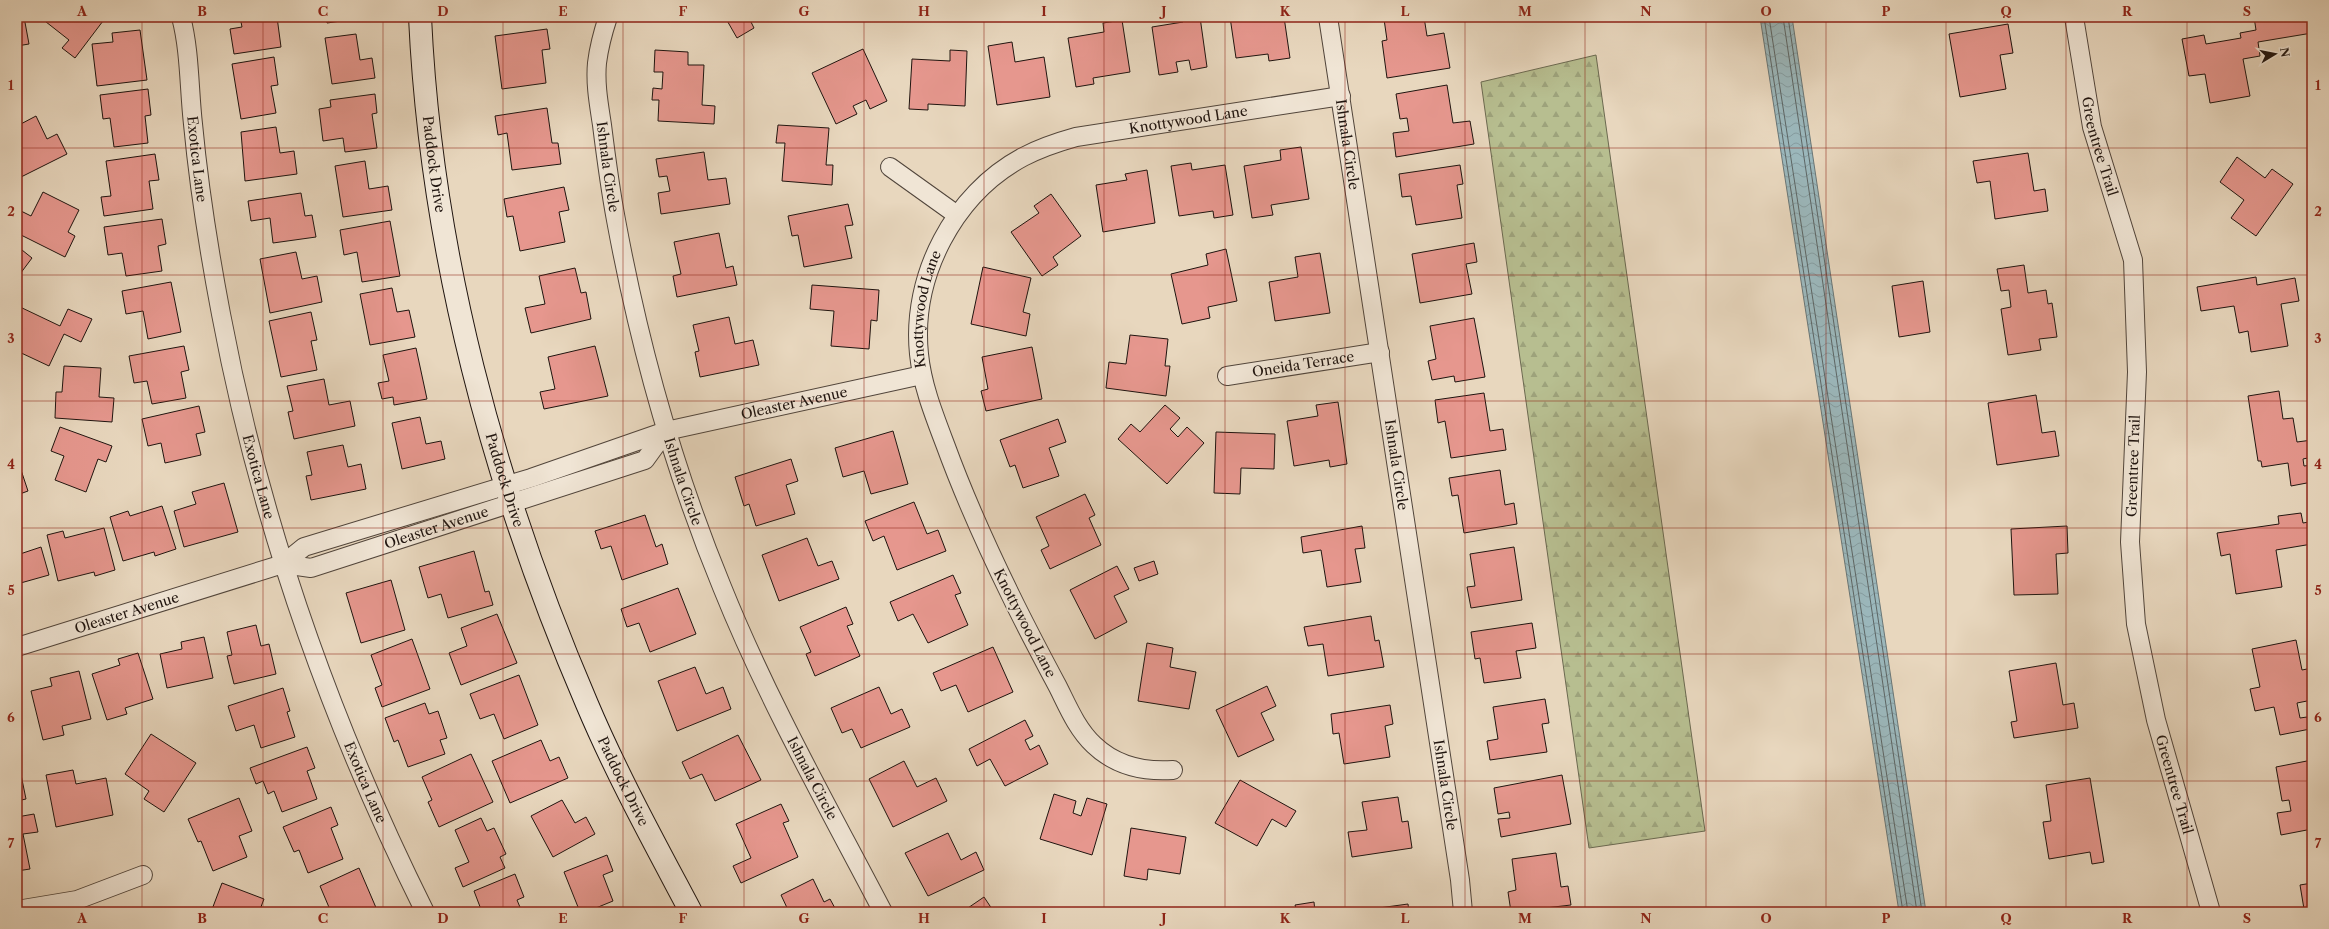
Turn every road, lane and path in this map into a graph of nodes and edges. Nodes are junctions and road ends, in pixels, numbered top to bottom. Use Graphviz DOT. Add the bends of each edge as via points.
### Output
graph roads {
  1 [pos="181,17"];
  2 [pos="420,17"];
  3 [pos="608,17"];
  4 [pos="1328,17"];
  5 [pos="2074,17"];
  6 [pos="1341,96"];
  7 [pos="890,168"];
  8 [pos="956,216"];
  9 [pos="1380,352"];
  10 [pos="922,375"];
  11 [pos="1227,376"];
  12 [pos="666,431"];
  13 [pos="508,494"];
  14 [pos="283,564"];
  15 [pos="17,647"];
  16 [pos="1173,770"];
  17 [pos="144,875"];
  18 [pos="17,910"];
  19 [pos="425,912"];
  20 [pos="691,912"];
  21 [pos="883,912"];
  22 [pos="1463,912"];
  23 [pos="2211,912"];
  1 -- 14 [label="street, Exotica Lane" via="185,33 205,220 221,315 241,409"];
  2 -- 13 [label="street, Paddock Drive" via="429,124 458,304 479,392"];
  3 -- 12 [label="street, Ishnala Circle" via="600,41 597,92 610,191 626,276"];
  4 -- 6 [label="street, Ishnala Circle"];
  5 -- 23 [label="street, Greentree Trail" via="2092,127 2133,260 2137,372 2130,542 2136,624 2156,720"];
  6 -- 8 [label="street, Knottywood Lane" via="1076,137 1048,145 1022,157 998,173 976,192"];
  6 -- 9 [label="street, Ishnala Circle"];
  7 -- 8 [label="street"];
  8 -- 10 [label="street, Knottywood Lane" via="930,267 922,295 918,323"];
  9 -- 11 [label="street, Oneida Terrace"];
  9 -- 22 [label="street, Ishnala Circle"];
  10 -- 12 [label="street, Oleaster Avenue"];
  10 -- 16 [label="street, Knottywood Lane" via="960,484 992,558 1084,735 1102,752 1124,764 1147,770"];
  12 -- 13 [label="street, Oleaster Avenue" via="531,478"];
  12 -- 21 [label="street, Ishnala Circle" via="721,586 756,666"];
  13 -- 14 [label="street, Oleaster Avenue" via="304,547"];
  13 -- 20 [label="street, Paddock Drive" via="553,622 588,707"];
  14 -- 15 [label="street, Oleaster Avenue"];
  14 -- 19 [label="street, Exotica Lane" via="335,712 372,800"];
  17 -- 18 [label="street" via="77,900"];
}
